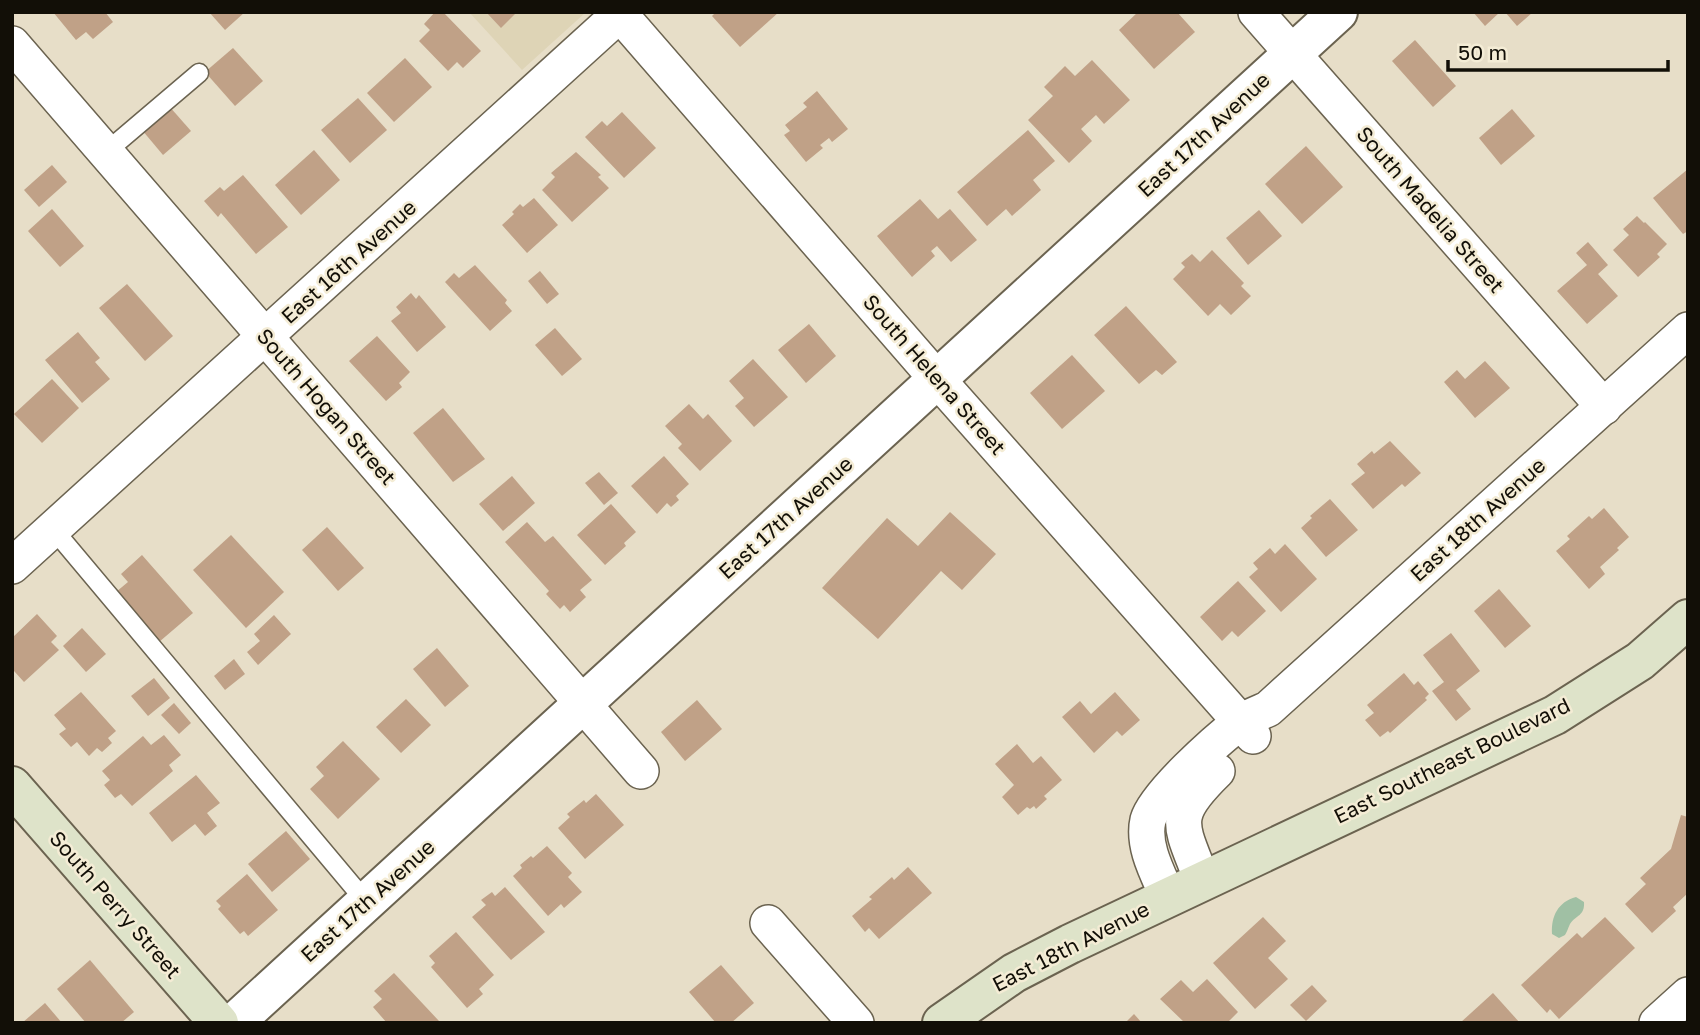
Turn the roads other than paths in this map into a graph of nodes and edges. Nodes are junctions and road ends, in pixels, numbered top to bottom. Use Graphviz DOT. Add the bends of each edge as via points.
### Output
graph roads {
  1 [pos="1256,12"];
  2 [pos="1338,12"];
  3 [pos="620,13"];
  4 [pos="12,44"];
  5 [pos="1292,54"];
  6 [pos="198,73"];
  7 [pos="106,152"];
  8 [pos="1688,330"];
  9 [pos="266,337"];
  10 [pos="937,379"];
  11 [pos="1604,407"];
  12 [pos="54,530"];
  13 [pos="12,566"];
  14 [pos="1688,619"];
  15 [pos="582,704"];
  16 [pos="1254,722"];
  17 [pos="641,771"];
  18 [pos="12,786"];
  19 [pos="1202,880"];
  20 [pos="1168,897"];
  21 [pos="367,903"];
  22 [pos="768,923"];
  23 [pos="1688,995"];
  24 [pos="219,1023"];
  25 [pos="234,1023"];
  26 [pos="856,1023"];
  27 [pos="942,1023"];
  28 [pos="1657,1023"];
  1 -- 5 [label="street, South Madelia Street"];
  2 -- 5 [label="street, East 17th Avenue"];
  3 -- 9 [label="street, East 16th Avenue"];
  3 -- 10 [label="street, South Helena Street"];
  4 -- 7 [label="street, South Hogan Street"];
  5 -- 10 [label="street, East 17th Avenue"];
  5 -- 11 [label="street, South Madelia Street"];
  6 -- 7 [label="lane"];
  7 -- 9 [label="street, South Hogan Street"];
  8 -- 11 [label="street, East 18th Avenue"];
  9 -- 12 [label="street, East 16th Avenue"];
  9 -- 15 [label="street, South Hogan Street"];
  10 -- 15 [label="street, East 17th Avenue"];
  10 -- 16 [label="street, South Helena Street"];
  11 -- 16 [label="street, East 18th Avenue"];
  12 -- 13 [label="street, East 16th Avenue"];
  12 -- 21 [label="lane"];
  14 -- 19 [label="main road, East Southeast Boulevard" via="1640,661 1555,715"];
  15 -- 17 [label="street, South Hogan Street"];
  15 -- 21 [label="street, East 17th Avenue"];
  16 -- 19 [label="street, East 18th Avenue" via="1186,806 1182,820 1186,839"];
  16 -- 20 [label="street, East 18th Avenue" via="1165,792 1148,821 1151,855"];
  18 -- 24 [label="main road, South Perry Street"];
  19 -- 20 [label="main road, East 18th Avenue"];
  20 -- 27 [label="main road, East 18th Avenue" via="1014,974"];
  21 -- 25 [label="street, East 17th Avenue"];
  22 -- 26 [label="street"];
  23 -- 28 [label="street"];
}
